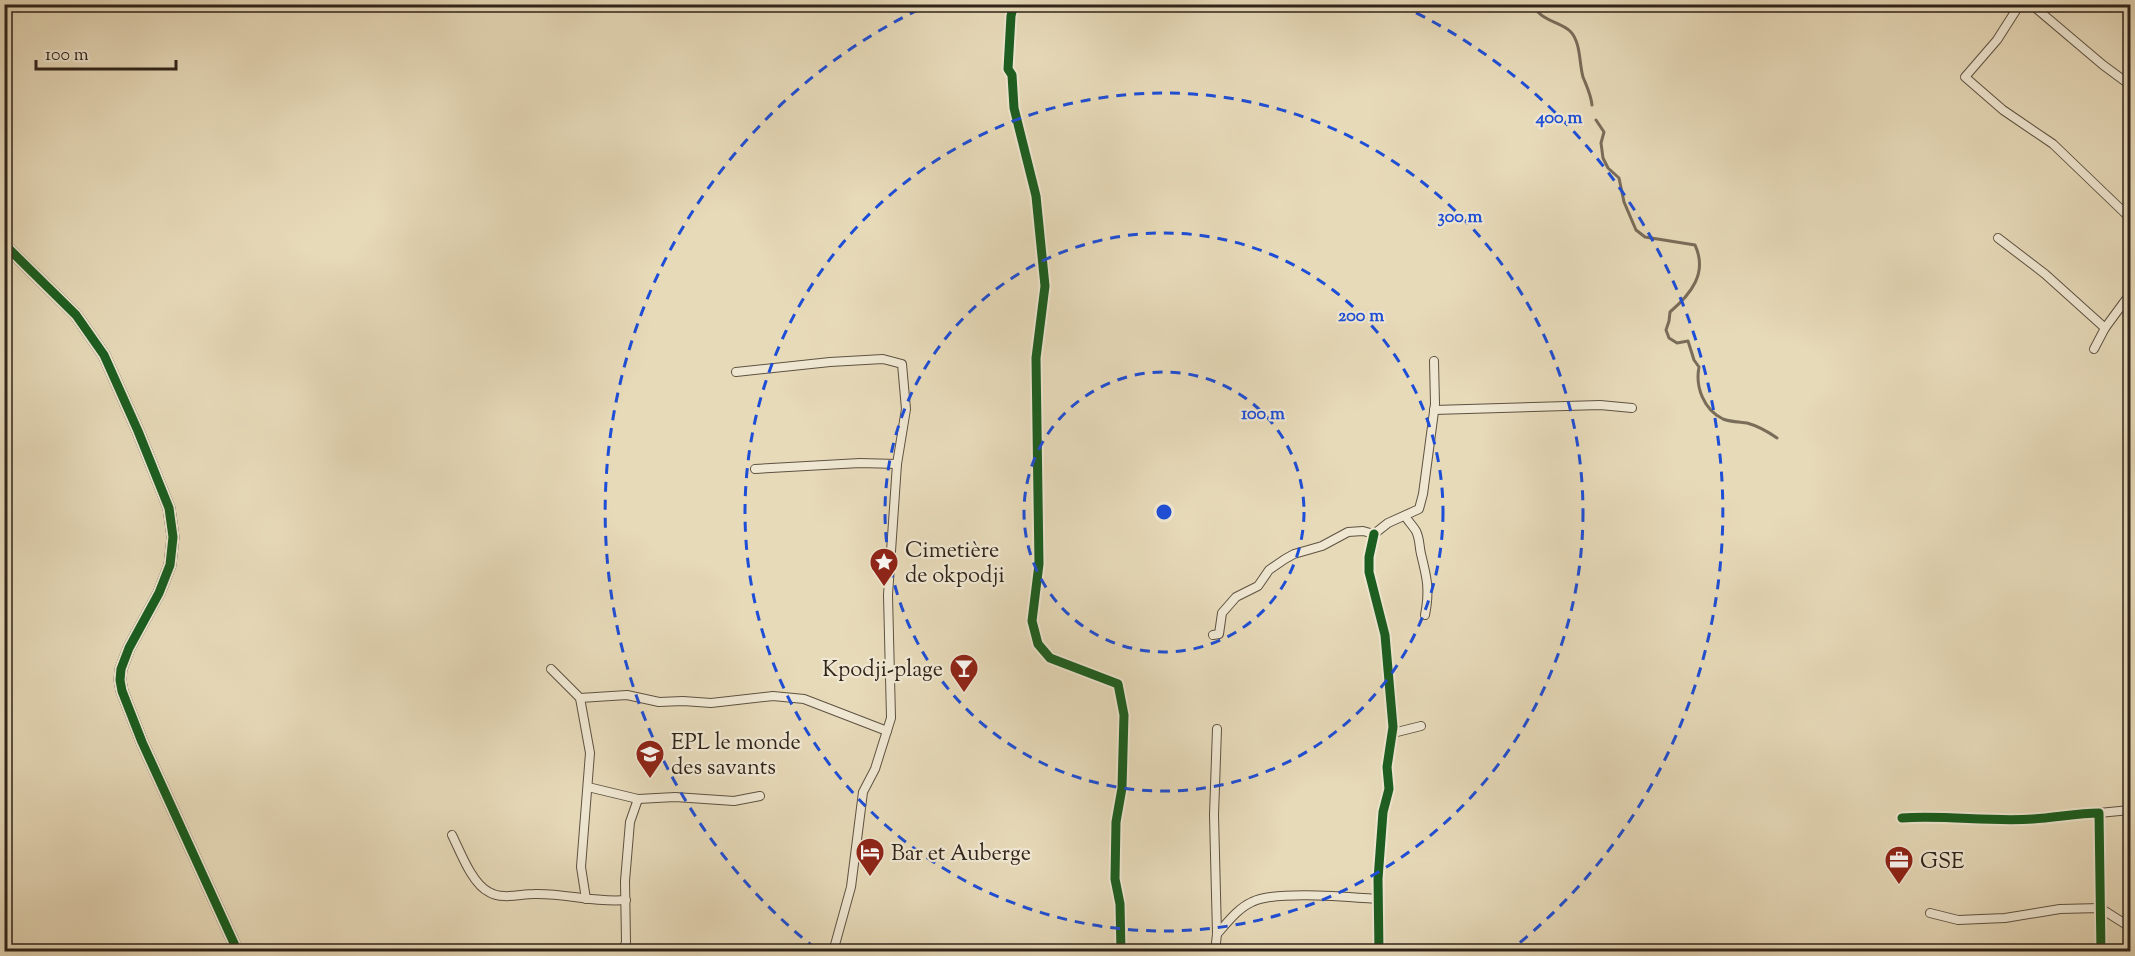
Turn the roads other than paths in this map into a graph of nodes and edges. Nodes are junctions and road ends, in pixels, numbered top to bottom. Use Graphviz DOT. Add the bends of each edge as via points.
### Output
graph roads {
  1 [pos="1014,4"];
  2 [pos="2020,4"];
  3 [pos="2031,4"];
  4 [pos="2130,84"];
  5 [pos="2130,218"];
  6 [pos="1998,237"];
  7 [pos="4,244"];
  8 [pos="2130,294"];
  9 [pos="2105,328"];
  10 [pos="2094,349"];
  11 [pos="1434,361"];
  12 [pos="736,372"];
  13 [pos="1632,408"];
  14 [pos="1434,410"];
  15 [pos="897,464"];
  16 [pos="755,469"];
  17 [pos="1405,516"];
  18 [pos="1374,534"];
  19 [pos="1425,615"];
  20 [pos="1213,635"];
  21 [pos="551,669"];
  22 [pos="580,698"];
  23 [pos="1420,726"];
  24 [pos="1217,729"];
  25 [pos="887,731"];
  26 [pos="1393,734"];
  27 [pos="588,787"];
  28 [pos="760,796"];
  29 [pos="638,799"];
  30 [pos="2130,810"];
  31 [pos="2099,813"];
  32 [pos="1902,818"];
  33 [pos="452,835"];
  34 [pos="586,899"];
  35 [pos="1378,899"];
  36 [pos="626,900"];
  37 [pos="2100,908"];
  38 [pos="1930,913"];
  39 [pos="2130,927"];
  40 [pos="1218,934"];
  41 [pos="238,951"];
  42 [pos="623,951"];
  43 [pos="709,951"];
  44 [pos="727,951"];
  45 [pos="833,951"];
  46 [pos="1120,951"];
  47 [pos="1215,951"];
  48 [pos="1379,951"];
  49 [pos="2101,951"];
  1 -- 46 [label="street" via="1008,69 1036,196 1045,286 1036,358 1039,564 1032,621 1038,644 1050,658 1118,684 1124,715 1115,879 1120,904"];
  2 -- 5 [label="street" via="1997,40 1965,77 2002,110 2053,144"];
  3 -- 4 [label="street"];
  6 -- 9 [label="street"];
  7 -- 41 [label="street" via="76,315 104,355 167,502 173,537 170,565 129,648 120,680 142,742"];
  8 -- 9 [label="street"];
  9 -- 10 [label="street"];
  11 -- 14 [label="street"];
  12 -- 15 [label="street" via="884,359 902,364 906,409"];
  13 -- 14 [label="street" via="1600,405"];
  14 -- 17 [label="street" via="1423,494 1419,508"];
  15 -- 16 [label="street"];
  15 -- 25 [label="street" via="888,595 891,718"];
  17 -- 18 [label="street"];
  17 -- 19 [label="street" via="1415,528 1428,577"];
  18 -- 20 [label="street" via="1348,532 1285,559 1269,570 1258,586 1236,597 1222,613 1219,634"];
  18 -- 26 [label="street" via="1369,572 1385,635"];
  21 -- 22 [label="street"];
  22 -- 25 [label="street" via="627,695 659,702 711,704 773,696 804,699"];
  22 -- 27 [label="street" via="590,753"];
  23 -- 26 [label="street"];
  24 -- 40 [label="street" via="1214,815"];
  25 -- 45 [label="street" via="863,792 851,887"];
  26 -- 35 [label="street"];
  27 -- 29 [label="street"];
  27 -- 34 [label="street" via="581,867"];
  28 -- 29 [label="street" via="734,801"];
  29 -- 36 [label="street" via="630,822"];
  30 -- 31 [label="street"];
  31 -- 32 [label="street" via="2035,819"];
  31 -- 37 [label="street"];
  33 -- 34 [label="street" via="478,883 489,892"];
  34 -- 36 [label="street"];
  35 -- 40 [label="street" via="1263,898 1250,902"];
  35 -- 48 [label="street"];
  36 -- 42 [label="street"];
  37 -- 38 [label="street" via="1958,920"];
  37 -- 39 [label="street"];
  37 -- 49 [label="street"];
  40 -- 47 [label="street"];
  43 -- 44 [label="street"];
}
